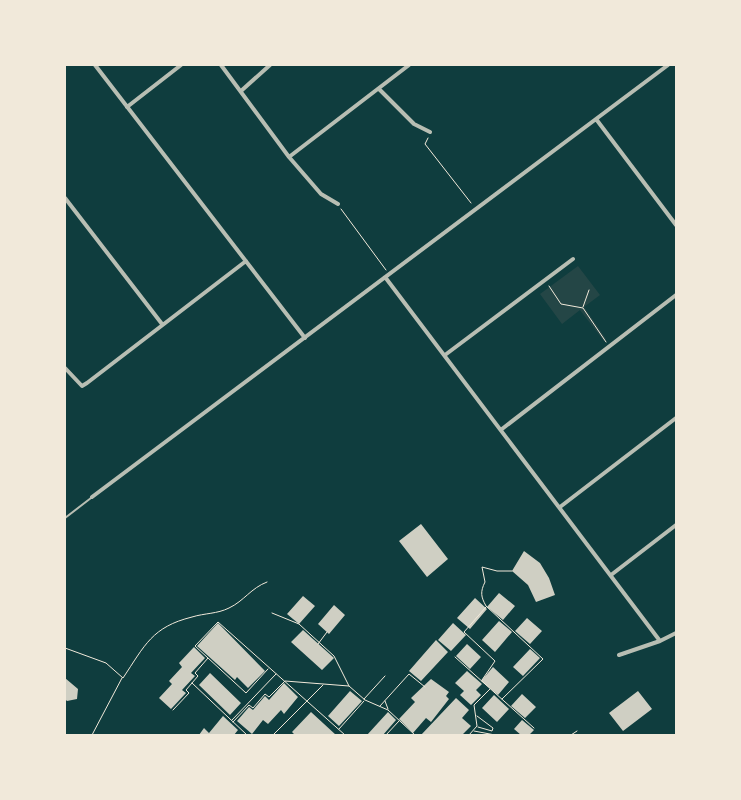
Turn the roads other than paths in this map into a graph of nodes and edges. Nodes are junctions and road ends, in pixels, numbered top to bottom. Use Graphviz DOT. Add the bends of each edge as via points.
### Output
graph roads {
  1 [pos="95,65"];
  2 [pos="181,65"];
  3 [pos="221,65"];
  4 [pos="270,65"];
  5 [pos="409,65"];
  6 [pos="668,65"];
  7 [pos="379,89"];
  8 [pos="241,91"];
  9 [pos="127,107"];
  10 [pos="596,119"];
  11 [pos="430,132"];
  12 [pos="289,157"];
  13 [pos="65,198"];
  14 [pos="338,204"];
  15 [pos="676,225"];
  16 [pos="573,259"];
  17 [pos="246,261"];
  18 [pos="385,277"];
  19 [pos="676,295"];
  20 [pos="162,324"];
  21 [pos="304,338"];
  22 [pos="445,355"];
  23 [pos="65,368"];
  24 [pos="676,418"];
  25 [pos="502,430"];
  26 [pos="92,497"];
  27 [pos="560,507"];
  28 [pos="65,518"];
  29 [pos="676,525"];
  30 [pos="611,575"];
  31 [pos="676,633"];
  32 [pos="660,641"];
  33 [pos="619,654"];
  1 -- 9 [label="street"];
  2 -- 9 [label="street"];
  3 -- 8 [label="street"];
  4 -- 8 [label="street"];
  5 -- 7 [label="street"];
  6 -- 10 [label="street"];
  7 -- 11 [label="street" via="414,124"];
  7 -- 12 [label="street"];
  8 -- 12 [label="street"];
  9 -- 17 [label="street"];
  10 -- 15 [label="street"];
  10 -- 18 [label="street"];
  12 -- 14 [label="street" via="321,194"];
  13 -- 20 [label="street"];
  16 -- 22 [label="street"];
  17 -- 20 [label="street"];
  17 -- 21 [label="street"];
  18 -- 21 [label="street"];
  18 -- 22 [label="street"];
  19 -- 25 [label="street"];
  20 -- 23 [label="street" via="82,386"];
  21 -- 26 [label="street"];
  22 -- 25 [label="street"];
  24 -- 27 [label="street"];
  25 -- 27 [label="street"];
  26 -- 28 [label="lane"];
  27 -- 30 [label="street"];
  29 -- 30 [label="street"];
  30 -- 32 [label="street"];
  31 -- 32 [label="street"];
  32 -- 33 [label="street"];
}
